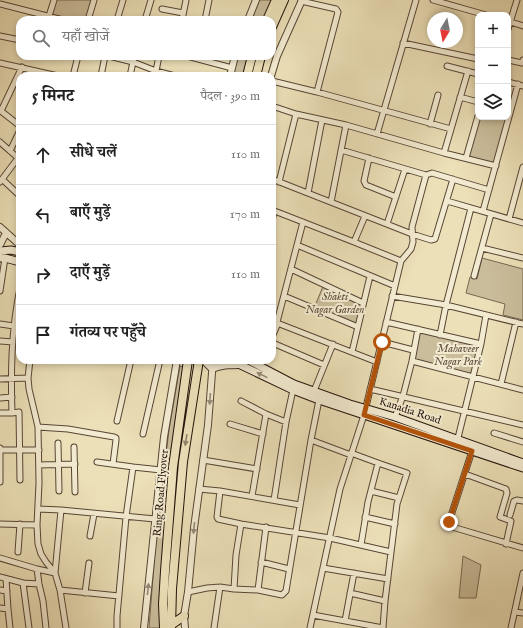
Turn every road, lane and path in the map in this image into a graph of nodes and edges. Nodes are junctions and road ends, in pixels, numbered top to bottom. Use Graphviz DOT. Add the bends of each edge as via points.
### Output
graph roads {
  1 [pos="54,0"];
  2 [pos="93,0"];
  3 [pos="123,0"];
  4 [pos="151,0"];
  5 [pos="186,0"];
  6 [pos="210,0"];
  7 [pos="256,0"];
  8 [pos="276,0"];
  9 [pos="284,0"];
  10 [pos="416,0"];
  11 [pos="433,0"];
  12 [pos="517,0"];
  13 [pos="302,1"];
  14 [pos="4,3"];
  15 [pos="162,9"];
  16 [pos="475,12"];
  17 [pos="183,13"];
  18 [pos="50,16"];
  19 [pos="89,16"];
  20 [pos="118,16"];
  21 [pos="146,16"];
  22 [pos="183,16"];
  23 [pos="206,16"];
  24 [pos="250,16"];
  25 [pos="269,16"];
  26 [pos="511,16"];
  27 [pos="276,18"];
  28 [pos="511,23"];
  29 [pos="523,26"];
  30 [pos="0,36"];
  31 [pos="16,39"];
  32 [pos="403,43"];
  33 [pos="475,58"];
  34 [pos="276,59"];
  35 [pos="77,60"];
  36 [pos="104,60"];
  37 [pos="125,60"];
  38 [pos="158,60"];
  39 [pos="202,60"];
  40 [pos="234,60"];
  41 [pos="251,60"];
  42 [pos="260,60"];
  43 [pos="276,60"];
  44 [pos="523,60"];
  45 [pos="511,61"];
  46 [pos="0,62"];
  47 [pos="133,62"];
  48 [pos="447,66"];
  49 [pos="22,67"];
  50 [pos="232,68"];
  51 [pos="468,71"];
  52 [pos="20,72"];
  53 [pos="37,72"];
  54 [pos="74,72"];
  55 [pos="102,72"];
  56 [pos="131,72"];
  57 [pos="153,72"];
  58 [pos="155,72"];
  59 [pos="231,72"];
  60 [pos="248,72"];
  61 [pos="257,72"];
  62 [pos="272,72"];
  63 [pos="475,73"];
  64 [pos="16,80"];
  65 [pos="276,82"];
  66 [pos="520,85"];
  67 [pos="317,92"];
  68 [pos="438,95"];
  69 [pos="460,97"];
  70 [pos="475,101"];
  71 [pos="511,106"];
  72 [pos="276,107"];
  73 [pos="1,111"];
  74 [pos="383,111"];
  75 [pos="296,114"];
  76 [pos="322,120"];
  77 [pos="477,120"];
  78 [pos="507,120"];
  79 [pos="16,123"];
  80 [pos="430,124"];
  81 [pos="346,125"];
  82 [pos="451,129"];
  83 [pos="377,134"];
  84 [pos="16,138"];
  85 [pos="0,142"];
  86 [pos="341,150"];
  87 [pos="10,151"];
  88 [pos="444,153"];
  89 [pos="16,156"];
  90 [pos="368,158"];
  91 [pos="466,158"];
  92 [pos="16,162"];
  93 [pos="496,166"];
  94 [pos="523,167"];
  95 [pos="405,169"];
  96 [pos="426,175"];
  97 [pos="453,179"];
  98 [pos="1,180"];
  99 [pos="276,181"];
  100 [pos="279,182"];
  101 [pos="489,190"];
  102 [pos="16,193"];
  103 [pos="308,193"];
  104 [pos="396,197"];
  105 [pos="447,201"];
  106 [pos="331,202"];
  107 [pos="471,208"];
  108 [pos="483,211"];
  109 [pos="276,212"];
  110 [pos="491,214"];
  111 [pos="365,216"];
  112 [pos="509,219"];
  113 [pos="303,222"];
  114 [pos="523,223"];
  115 [pos="387,224"];
  116 [pos="0,227"];
  117 [pos="6,233"];
  118 [pos="412,234"];
  119 [pos="16,242"];
  120 [pos="354,242"];
  121 [pos="0,245"];
  122 [pos="297,245"];
  123 [pos="482,248"];
  124 [pos="0,251"];
  125 [pos="16,251"];
  126 [pos="2,258"];
  127 [pos="523,258"];
  128 [pos="16,261"];
  129 [pos="401,261"];
  130 [pos="291,269"];
  131 [pos="370,276"];
  132 [pos="474,276"];
  133 [pos="395,286"];
  134 [pos="0,290"];
  135 [pos="284,296"];
  136 [pos="392,296"];
  137 [pos="364,303"];
  138 [pos="446,305"];
  139 [pos="16,313"];
  140 [pos="486,315"];
  141 [pos="276,322"];
  142 [pos="386,322"];
  143 [pos="516,322"];
  144 [pos="0,324"];
  145 [pos="523,324"];
  146 [pos="14,326"];
  147 [pos="358,327"];
  148 [pos="418,330"];
  149 [pos="440,335"];
  150 [pos="0,341"];
  151 [pos="13,342"];
  152 [pos="382,342"];
  153 [pos="276,344"];
  154 [pos="333,344"];
  155 [pos="481,344"];
  156 [pos="413,350"];
  157 [pos="352,352"];
  158 [pos="412,361"];
  159 [pos="377,362"];
  160 [pos="30,364"];
  161 [pos="130,364"];
  162 [pos="159,364"];
  163 [pos="177,364"];
  164 [pos="187,364"];
  165 [pos="199,364"];
  166 [pos="207,364"];
  167 [pos="213,364"];
  168 [pos="256,364"];
  169 [pos="241,365"];
  170 [pos="324,365"];
  171 [pos="212,369"];
  172 [pos="473,376"];
  173 [pos="0,378"];
  174 [pos="11,378"];
  175 [pos="28,378"];
  176 [pos="501,384"];
  177 [pos="370,389"];
  178 [pos="293,390"];
  179 [pos="523,390"];
  180 [pos="314,391"];
  181 [pos="403,396"];
  182 [pos="12,397"];
  183 [pos="0,398"];
  184 [pos="319,400"];
  185 [pos="241,401"];
  186 [pos="465,411"];
  187 [pos="365,412"];
  188 [pos="0,413"];
  189 [pos="12,413"];
  190 [pos="266,414"];
  191 [pos="395,417"];
  192 [pos="117,421"];
  193 [pos="286,422"];
  194 [pos="230,424"];
  195 [pos="523,425"];
  196 [pos="38,427"];
  197 [pos="494,433"];
  198 [pos="143,434"];
  199 [pos="262,434"];
  200 [pos="311,440"];
  201 [pos="457,442"];
  202 [pos="523,442"];
  203 [pos="58,443"];
  204 [pos="74,447"];
  205 [pos="0,449"];
  206 [pos="20,450"];
  207 [pos="39,450"];
  208 [pos="472,451"];
  209 [pos="351,454"];
  210 [pos="203,460"];
  211 [pos="97,462"];
  212 [pos="378,463"];
  213 [pos="523,463"];
  214 [pos="75,464"];
  215 [pos="113,464"];
  216 [pos="39,465"];
  217 [pos="59,465"];
  218 [pos="133,467"];
  219 [pos="523,468"];
  220 [pos="257,469"];
  221 [pos="160,470"];
  222 [pos="465,474"];
  223 [pos="20,480"];
  224 [pos="0,482"];
  225 [pos="199,489"];
  226 [pos="59,491"];
  227 [pos="220,491"];
  228 [pos="371,491"];
  229 [pos="75,492"];
  230 [pos="252,496"];
  231 [pos="399,498"];
  232 [pos="274,500"];
  233 [pos="523,501"];
  234 [pos="300,505"];
  235 [pos="38,509"];
  236 [pos="61,510"];
  237 [pos="94,514"];
  238 [pos="510,515"];
  239 [pos="126,517"];
  240 [pos="365,517"];
  241 [pos="155,520"];
  242 [pos="0,524"];
  243 [pos="20,524"];
  244 [pos="241,524"];
  245 [pos="395,524"];
  246 [pos="36,525"];
  247 [pos="266,527"];
  248 [pos="296,533"];
  249 [pos="90,536"];
  250 [pos="330,538"];
  251 [pos="506,544"];
  252 [pos="361,545"];
  253 [pos="523,548"];
  254 [pos="18,552"];
  255 [pos="171,552"];
  256 [pos="391,552"];
  257 [pos="0,558"];
  258 [pos="261,562"];
  259 [pos="89,563"];
  260 [pos="323,568"];
  261 [pos="37,569"];
  262 [pos="289,569"];
  263 [pos="55,573"];
  264 [pos="354,573"];
  265 [pos="523,573"];
  266 [pos="0,577"];
  267 [pos="6,579"];
  268 [pos="388,579"];
  269 [pos="24,583"];
  270 [pos="39,584"];
  271 [pos="220,587"];
  272 [pos="234,589"];
  273 [pos="0,590"];
  274 [pos="60,590"];
  275 [pos="258,590"];
  276 [pos="7,591"];
  277 [pos="188,592"];
  278 [pos="85,593"];
  279 [pos="350,594"];
  280 [pos="119,596"];
  281 [pos="385,601"];
  282 [pos="0,608"];
  283 [pos="8,609"];
  284 [pos="515,612"];
  285 [pos="523,613"];
  286 [pos="313,615"];
  287 [pos="184,616"];
  288 [pos="345,621"];
  289 [pos="169,627"];
  290 [pos="10,628"];
  291 [pos="29,628"];
  292 [pos="46,628"];
  293 [pos="66,628"];
  294 [pos="117,628"];
  295 [pos="144,628"];
  296 [pos="185,628"];
  297 [pos="214,628"];
  298 [pos="310,628"];
  299 [pos="383,628"];
  300 [pos="511,628"];
  1 -- 18 [label="street"];
  2 -- 19 [label="street"];
  3 -- 20 [label="street"];
  4 -- 21 [label="street"];
  5 -- 17 [label="street"];
  6 -- 23 [label="street"];
  7 -- 24 [label="street"];
  8 -- 25 [label="main road"];
  9 -- 27 [label="main road"];
  10 -- 32 [label="street"];
  11 -- 16 [label="street"];
  12 -- 26 [label="street"];
  13 -- 34 [label="street"];
  13 -- 67 [label="street" via="336,9 338,12"];
  14 -- 18 [label="street"];
  15 -- 17 [label="street"];
  17 -- 22 [label="street"];
  28 -- 29 [label="street"];
  30 -- 31 [label="street"];
  32 -- 33 [label="street"];
  32 -- 74 [label="street"];
  35 -- 54 [label="street"];
  36 -- 55 [label="street"];
  37 -- 47 [label="street"];
  38 -- 58 [label="street"];
  39 -- 50 [label="street"];
  40 -- 50 [label="street"];
  41 -- 60 [label="main road"];
  42 -- 61 [label="main road"];
  43 -- 62 [label="street"];
  44 -- 45 [label="street" via="522,63"];
  46 -- 49 [label="street"];
  47 -- 56 [label="street"];
  47 -- 57 [label="street"];
  48 -- 51 [label="street"];
  49 -- 52 [label="street"];
  49 -- 53 [label="street"];
  50 -- 59 [label="street"];
  51 -- 63 [label="street"];
  51 -- 69 [label="street"];
  64 -- 73 [label="street"];
  65 -- 67 [label="street"];
  66 -- 71 [label="street"];
  67 -- 74 [label="street"];
  68 -- 80 [label="street"];
  69 -- 70 [label="street"];
  69 -- 82 [label="street"];
  72 -- 75 [label="street"];
  73 -- 79 [label="street"];
  74 -- 80 [label="street"];
  74 -- 83 [label="street"];
  75 -- 76 [label="street"];
  75 -- 100 [label="street"];
  76 -- 81 [label="street"];
  76 -- 103 [label="street"];
  77 -- 91 [label="street"];
  78 -- 93 [label="street"];
  80 -- 82 [label="street"];
  81 -- 83 [label="street"];
  81 -- 86 [label="street"];
  82 -- 88 [label="street"];
  83 -- 88 [label="street"];
  84 -- 87 [label="street"];
  85 -- 87 [label="street"];
  86 -- 90 [label="street"];
  86 -- 106 [label="street"];
  87 -- 89 [label="street"];
  88 -- 91 [label="street"];
  90 -- 95 [label="street"];
  90 -- 104 [label="street" via="364,181 366,185"];
  91 -- 93 [label="street"];
  92 -- 98 [label="street"];
  93 -- 101 [label="street"];
  94 -- 112 [label="street"];
  95 -- 96 [label="street"];
  95 -- 104 [label="street"];
  96 -- 97 [label="street" via="432,173"];
  96 -- 118 [label="street"];
  97 -- 101 [label="street"];
  97 -- 105 [label="street"];
  98 -- 102 [label="street"];
  99 -- 100 [label="street"];
  100 -- 103 [label="street"];
  101 -- 108 [label="street"];
  103 -- 106 [label="street"];
  104 -- 115 [label="street"];
  105 -- 107 [label="street"];
  105 -- 118 [label="street" via="435,239"];
  106 -- 111 [label="street"];
  107 -- 108 [label="street"];
  107 -- 138 [label="street"];
  108 -- 110 [label="street"];
  109 -- 113 [label="street"];
  110 -- 112 [label="street"];
  110 -- 123 [label="street"];
  111 -- 115 [label="street"];
  111 -- 120 [label="street"];
  112 -- 114 [label="street"];
  113 -- 120 [label="street"];
  113 -- 122 [label="street"];
  115 -- 118 [label="street"];
  116 -- 117 [label="street"];
  117 -- 119 [label="street"];
  117 -- 121 [label="street"];
  118 -- 129 [label="street" via="411,249"];
  120 -- 129 [label="street"];
  122 -- 130 [label="street"];
  122 -- 131 [label="street"];
  123 -- 127 [label="street"];
  123 -- 132 [label="street"];
  124 -- 125 [label="main road"];
  126 -- 128 [label="main road"];
  126 -- 134 [label="street"];
  129 -- 133 [label="street"];
  130 -- 135 [label="street"];
  130 -- 137 [label="street"];
  131 -- 133 [label="street"];
  131 -- 137 [label="street"];
  133 -- 136 [label="street"];
  135 -- 141 [label="street"];
  135 -- 147 [label="street"];
  136 -- 138 [label="street"];
  136 -- 142 [label="street"];
  137 -- 147 [label="street"];
  138 -- 140 [label="street"];
  138 -- 149 [label="street"];
  139 -- 146 [label="street"];
  140 -- 143 [label="street"];
  140 -- 155 [label="street"];
  141 -- 154 [label="street"];
  142 -- 148 [label="street"];
  142 -- 152 [label="street"];
  143 -- 145 [label="street"];
  143 -- 176 [label="street"];
  144 -- 146 [label="street"];
  146 -- 151 [label="street"];
  147 -- 157 [label="street"];
  148 -- 149 [label="street"];
  148 -- 156 [label="street"];
  149 -- 155 [label="street"];
  150 -- 151 [label="street"];
  151 -- 174 [label="street"];
  152 -- 156 [label="street"];
  152 -- 159 [label="street"];
  153 -- 170 [label="street"];
  154 -- 157 [label="street"];
  154 -- 170 [label="street"];
  155 -- 172 [label="street"];
  156 -- 158 [label="street"];
  157 -- 159 [label="street"];
  158 -- 172 [label="street"];
  158 -- 181 [label="street"];
  159 -- 177 [label="street"];
  160 -- 175 [label="street"];
  161 -- 192 [label="street"];
  162 -- 198 [label="street"];
  163 -- 221 [label="street"];
  164 -- 255 [label="main road, Ring Road Flyover" via="174,467"];
  165 -- 255 [label="main road, Ring Road Flyover, one-way"];
  166 -- 171 [label="street"];
  167 -- 171 [label="street"];
  168 -- 180 [label="main road, Kanadia Road" via="294,384"];
  169 -- 171 [label="street" via="225,365"];
  178 -- 169 [label="main road, one-way"];
  170 -- 180 [label="street"];
  171 -- 210 [label="street, one-way"];
  172 -- 176 [label="street"];
  172 -- 186 [label="street"];
  173 -- 174 [label="street"];
  174 -- 175 [label="street"];
  174 -- 182 [label="street"];
  175 -- 196 [label="street"];
  176 -- 179 [label="street"];
  177 -- 181 [label="street"];
  177 -- 187 [label="street"];
  178 -- 184 [label="main road"];
  178 -- 193 [label="street"];
  180 -- 187 [label="main road, Kanadia Road"];
  181 -- 186 [label="street"];
  181 -- 191 [label="street"];
  182 -- 183 [label="street"];
  182 -- 189 [label="street"];
  184 -- 187 [label="main road"];
  184 -- 200 [label="street"];
  185 -- 190 [label="street"];
  186 -- 195 [label="street"];
  186 -- 201 [label="street"];
  187 -- 191 [label="main road, Kanadia Road"];
  187 -- 201 [label="main road"];
  187 -- 209 [label="street"];
  188 -- 189 [label="street"];
  189 -- 206 [label="street" via="19,412"];
  190 -- 193 [label="street"];
  190 -- 199 [label="street"];
  191 -- 201 [label="main road, Kanadia Road"];
  193 -- 232 [label="street"];
  194 -- 199 [label="street"];
  196 -- 207 [label="street"];
  196 -- 215 [label="street" via="114,437 116,440"];
  197 -- 202 [label="street"];
  199 -- 220 [label="street"];
  200 -- 209 [label="street"];
  200 -- 234 [label="street"];
  201 -- 208 [label="main road"];
  201 -- 213 [label="main road, Kanadia Road"];
  203 -- 217 [label="street"];
  204 -- 214 [label="street"];
  205 -- 206 [label="street"];
  205 -- 224 [label="street"];
  206 -- 207 [label="street"];
  206 -- 223 [label="street"];
  207 -- 216 [label="street"];
  208 -- 219 [label="main road"];
  208 -- 222 [label="street"];
  209 -- 212 [label="street"];
  209 -- 250 [label="street" via="340,489"];
  210 -- 220 [label="street"];
  210 -- 225 [label="street"];
  211 -- 215 [label="street"];
  212 -- 228 [label="street"];
  212 -- 231 [label="street" via="407,474"];
  214 -- 217 [label="street"];
  214 -- 229 [label="street"];
  215 -- 218 [label="street"];
  216 -- 217 [label="street"];
  216 -- 235 [label="street"];
  217 -- 226 [label="street"];
  218 -- 221 [label="street"];
  218 -- 239 [label="street"];
  220 -- 230 [label="street"];
  221 -- 241 [label="street"];
  222 -- 251 [label="street" via="506,489 500,517 511,521"];
  222 -- 251 [label="street" via="449,526"];
  225 -- 227 [label="street"];
  225 -- 277 [label="street, one-way"];
  227 -- 230 [label="street"];
  227 -- 244 [label="street" via="218,519"];
  228 -- 231 [label="street"];
  228 -- 240 [label="street"];
  230 -- 232 [label="street"];
  231 -- 245 [label="street"];
  232 -- 234 [label="street"];
  233 -- 238 [label="street" via="514,501"];
  234 -- 248 [label="street"];
  235 -- 236 [label="street"];
  235 -- 246 [label="street"];
  236 -- 237 [label="street"];
  236 -- 263 [label="street"];
  237 -- 239 [label="street"];
  237 -- 249 [label="street"];
  239 -- 241 [label="street"];
  239 -- 280 [label="street"];
  240 -- 245 [label="street"];
  240 -- 252 [label="street"];
  295 -- 241 [label="street, one-way"];
  242 -- 243 [label="street"];
  243 -- 246 [label="street"];
  243 -- 254 [label="street"];
  244 -- 247 [label="street"];
  244 -- 272 [label="street"];
  245 -- 256 [label="street"];
  246 -- 263 [label="street" via="39,548"];
  247 -- 248 [label="street"];
  247 -- 258 [label="street"];
  248 -- 250 [label="street"];
  248 -- 262 [label="street"];
  250 -- 252 [label="street"];
  250 -- 260 [label="street"];
  251 -- 253 [label="street"];
  252 -- 256 [label="street"];
  255 -- 289 [label="main road, Ring Road Flyover" via="163,604"];
  256 -- 268 [label="street"];
  257 -- 261 [label="street"];
  258 -- 262 [label="street"];
  258 -- 275 [label="street"];
  259 -- 278 [label="street"];
  260 -- 264 [label="street"];
  260 -- 286 [label="street"];
  261 -- 263 [label="street"];
  261 -- 270 [label="street"];
  262 -- 275 [label="street" via="284,594"];
  263 -- 274 [label="street"];
  264 -- 268 [label="street"];
  264 -- 279 [label="street"];
  265 -- 284 [label="street"];
  266 -- 267 [label="street"];
  267 -- 269 [label="street"];
  267 -- 276 [label="street"];
  268 -- 281 [label="street"];
  269 -- 270 [label="street"];
  269 -- 291 [label="street"];
  270 -- 292 [label="street"];
  271 -- 272 [label="street"];
  271 -- 277 [label="street"];
  271 -- 297 [label="street"];
  272 -- 275 [label="street"];
  273 -- 276 [label="street"];
  274 -- 278 [label="street"];
  274 -- 293 [label="street"];
  276 -- 283 [label="street"];
  277 -- 287 [label="street"];
  278 -- 280 [label="street"];
  279 -- 281 [label="street"];
  279 -- 288 [label="street"];
  280 -- 294 [label="street"];
  281 -- 299 [label="street"];
  282 -- 283 [label="street"];
  283 -- 290 [label="street"];
  284 -- 285 [label="street"];
  284 -- 300 [label="street"];
  286 -- 288 [label="street"];
  286 -- 298 [label="street"];
  287 -- 289 [label="main road"];
  287 -- 296 [label="street"];
  288 -- 299 [label="street"];
}
